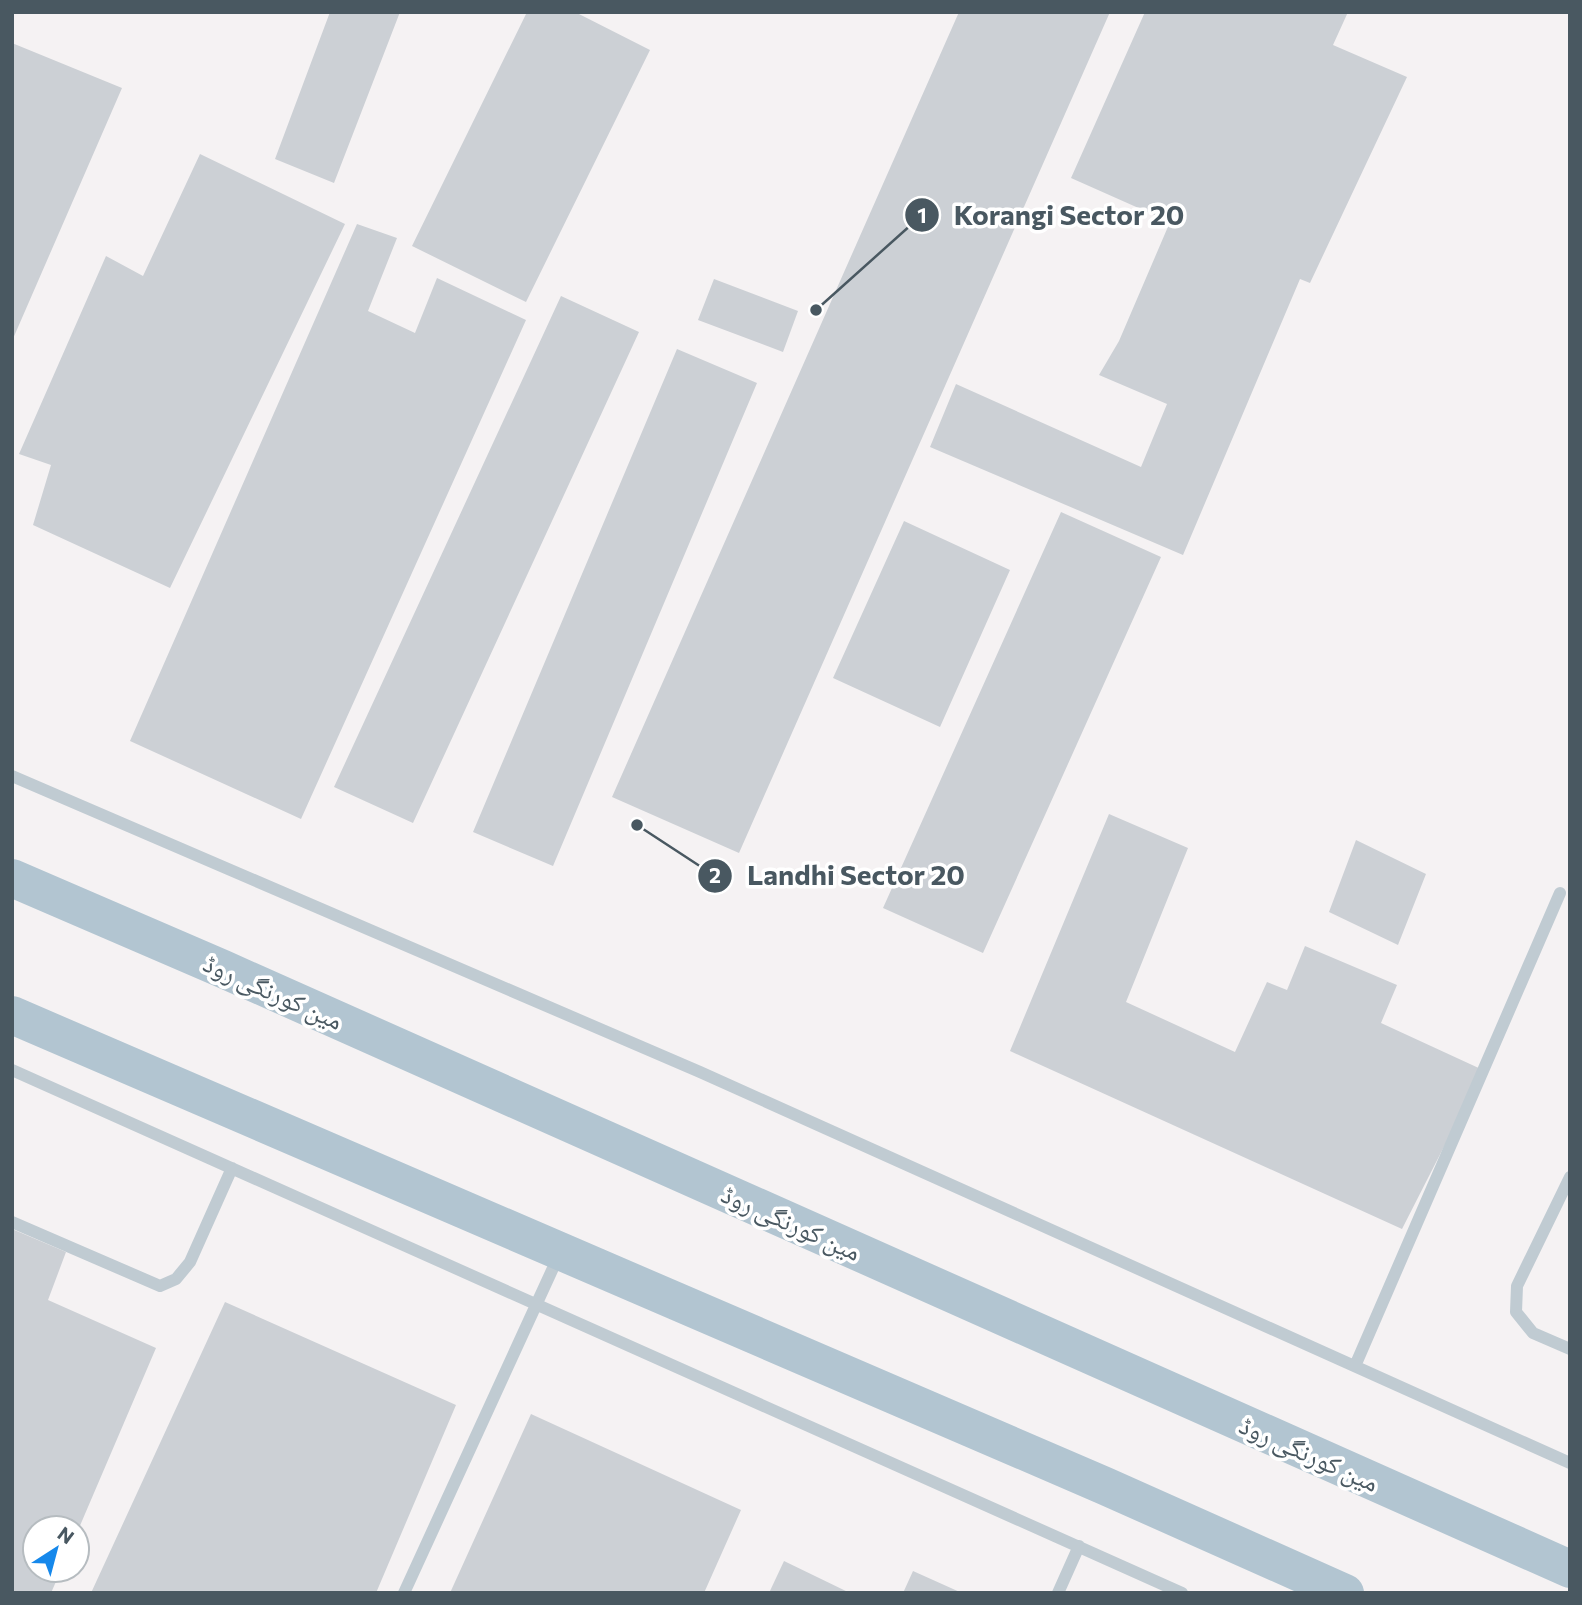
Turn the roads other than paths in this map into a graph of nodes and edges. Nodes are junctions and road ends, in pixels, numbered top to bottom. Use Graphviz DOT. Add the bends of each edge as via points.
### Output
graph roads {
  1 [pos="12,776"];
  2 [pos="12,878"];
  3 [pos="1560,893"];
  4 [pos="12,1015"];
  5 [pos="12,1070"];
  6 [pos="232,1168"];
  7 [pos="1570,1177"];
  8 [pos="12,1222"];
  9 [pos="561,1252"];
  10 [pos="535,1304"];
  11 [pos="1570,1349"];
  12 [pos="1356,1366"];
  13 [pos="1570,1463"];
  14 [pos="1079,1546"];
  15 [pos="1570,1569"];
  16 [pos="404,1593"];
  17 [pos="1058,1593"];
  18 [pos="1182,1593"];
  19 [pos="1345,1593"];
  1 -- 12 [label="lane" via="700,1072"];
  2 -- 15 [label="main road, مین کورنگی روڈ"];
  3 -- 12 [label="lane"];
  4 -- 9 [label="main road"];
  5 -- 6 [label="lane"];
  6 -- 8 [label="lane" via="190,1262 176,1279 160,1286"];
  6 -- 10 [label="lane"];
  7 -- 11 [label="lane" via="1517,1286 1516,1312 1534,1333"];
  9 -- 10 [label="lane"];
  9 -- 19 [label="main road"];
  10 -- 14 [label="lane"];
  10 -- 16 [label="lane"];
  12 -- 13 [label="lane"];
  14 -- 17 [label="lane"];
  14 -- 18 [label="lane"];
}
